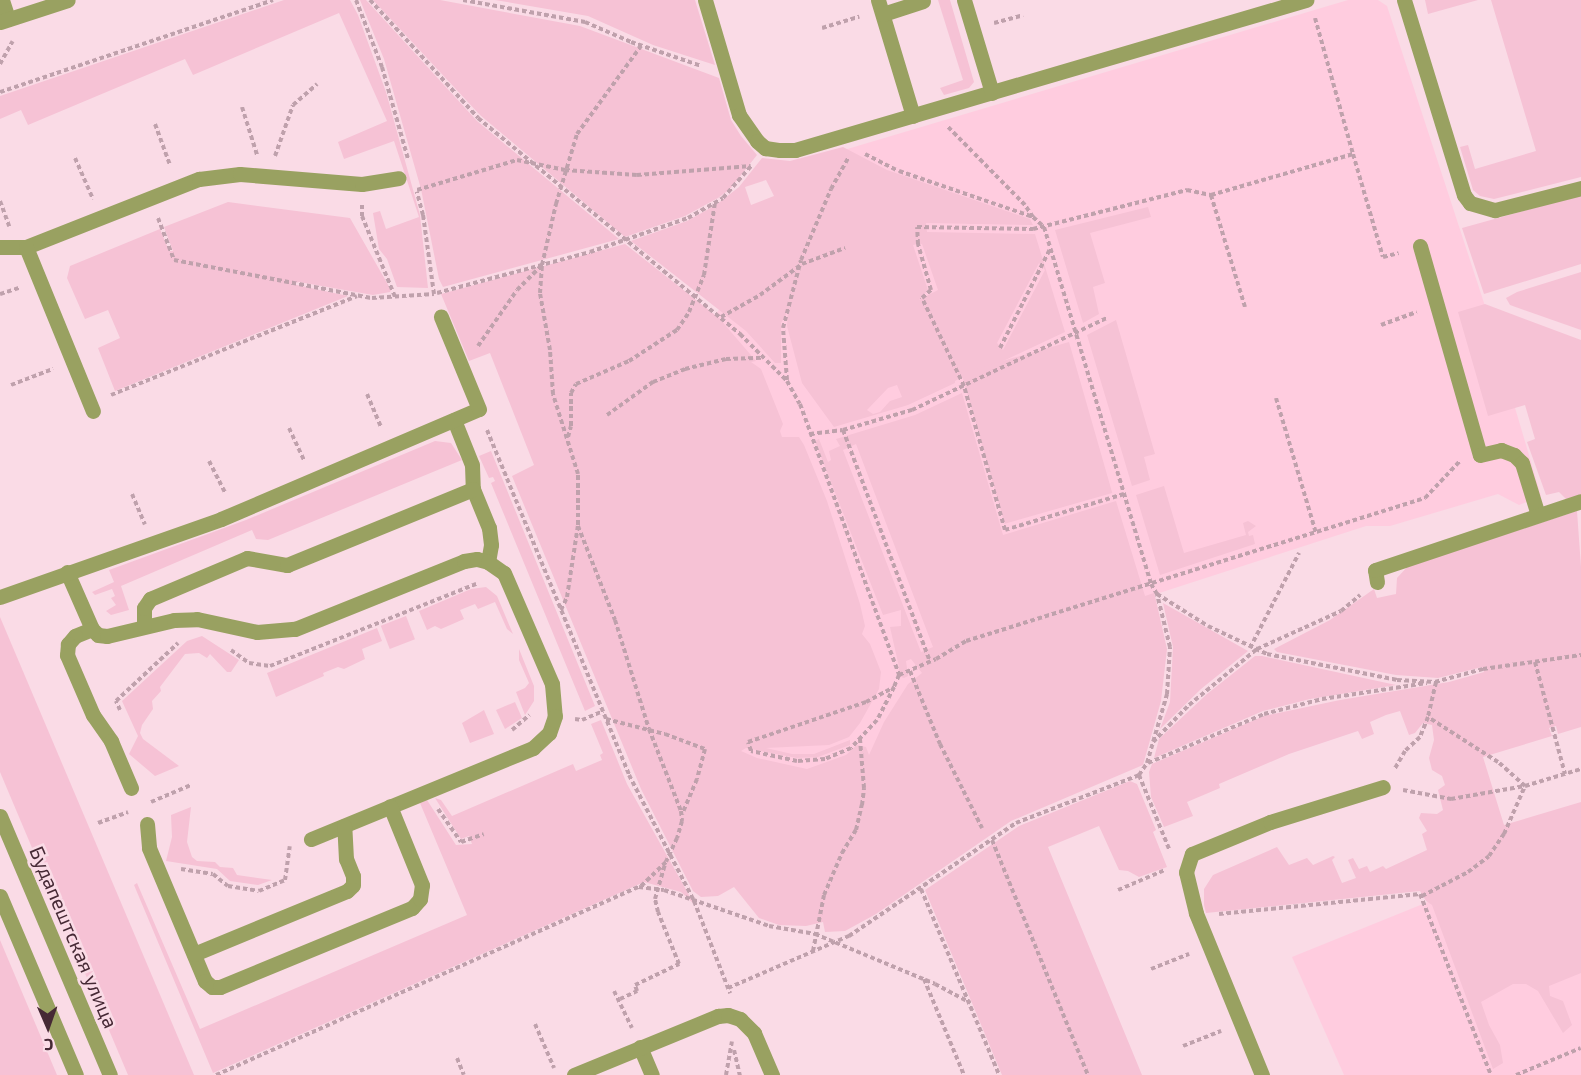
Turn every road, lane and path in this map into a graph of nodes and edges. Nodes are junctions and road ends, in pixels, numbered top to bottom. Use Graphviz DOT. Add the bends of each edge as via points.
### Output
graph roads {
  1 [pos="2,0"];
  2 [pos="68,0"];
  3 [pos="273,0"];
  4 [pos="356,0"];
  5 [pos="370,0"];
  6 [pos="463,0"];
  7 [pos="705,0"];
  8 [pos="964,0"];
  9 [pos="1404,0"];
  10 [pos="923,1"];
  11 [pos="1309,5"];
  12 [pos="881,8"];
  13 [pos="1023,15"];
  14 [pos="4,20"];
  15 [pos="822,28"];
  16 [pos="972,28"];
  17 [pos="641,46"];
  18 [pos="727,75"];
  19 [pos="317,84"];
  20 [pos="0,92"];
  21 [pos="992,93"];
  22 [pos="242,107"];
  23 [pos="913,116"];
  24 [pos="941,120"];
  25 [pos="155,124"];
  26 [pos="842,136"];
  27 [pos="765,148"];
  28 [pos="853,148"];
  29 [pos="1353,154"];
  30 [pos="75,158"];
  31 [pos="533,163"];
  32 [pos="409,164"];
  33 [pos="751,166"];
  34 [pos="565,170"];
  35 [pos="261,176"];
  36 [pos="399,178"];
  37 [pos="414,183"];
  38 [pos="362,184"];
  39 [pos="178,187"];
  40 [pos="561,187"];
  41 [pos="1581,188"];
  42 [pos="416,190"];
  43 [pos="1211,195"];
  44 [pos="151,198"];
  45 [pos="715,202"];
  46 [pos="100,217"];
  47 [pos="1034,217"];
  48 [pos="1044,227"];
  49 [pos="626,240"];
  50 [pos="1420,246"];
  51 [pos="0,247"];
  52 [pos="26,247"];
  53 [pos="845,248"];
  54 [pos="1050,248"];
  55 [pos="542,265"];
  56 [pos="799,266"];
  57 [pos="434,294"];
  58 [pos="357,296"];
  59 [pos="696,296"];
  60 [pos="395,297"];
  61 [pos="1437,305"];
  62 [pos="1245,307"];
  63 [pos="441,317"];
  64 [pos="721,317"];
  65 [pos="1107,318"];
  66 [pos="1382,325"];
  67 [pos="1076,333"];
  68 [pos="1000,348"];
  69 [pos="763,358"];
  70 [pos="73,362"];
  71 [pos="462,369"];
  72 [pos="787,381"];
  73 [pos="11,385"];
  74 [pos="963,386"];
  75 [pos="367,394"];
  76 [pos="1276,398"];
  77 [pos="91,408"];
  78 [pos="479,409"];
  79 [pos="607,415"];
  80 [pos="454,420"];
  81 [pos="289,428"];
  82 [pos="843,430"];
  83 [pos="810,434"];
  84 [pos="568,438"];
  85 [pos="390,447"];
  86 [pos="1480,455"];
  87 [pos="209,462"];
  88 [pos="313,480"];
  89 [pos="473,489"];
  90 [pos="132,494"];
  91 [pos="1124,494"];
  92 [pos="1581,501"];
  93 [pos="234,513"];
  94 [pos="1538,515"];
  95 [pos="578,525"];
  96 [pos="1316,533"];
  97 [pos="153,542"];
  98 [pos="1299,553"];
  99 [pos="488,562"];
  100 [pos="67,572"];
  101 [pos="1377,582"];
  102 [pos="485,583"];
  103 [pos="1151,584"];
  104 [pos="1157,594"];
  105 [pos="0,597"];
  106 [pos="561,610"];
  107 [pos="144,626"];
  108 [pos="92,629"];
  109 [pos="183,638"];
  110 [pos="224,645"];
  111 [pos="1250,647"];
  112 [pos="1257,650"];
  113 [pos="1251,655"];
  114 [pos="1581,656"];
  115 [pos="930,661"];
  116 [pos="1535,662"];
  117 [pos="910,670"];
  118 [pos="899,675"];
  119 [pos="1402,680"];
  120 [pos="1436,681"];
  121 [pos="894,687"];
  122 [pos="1403,687"];
  123 [pos="533,711"];
  124 [pos="1428,717"];
  125 [pos="123,718"];
  126 [pos="606,719"];
  127 [pos="649,729"];
  128 [pos="502,735"];
  129 [pos="860,738"];
  130 [pos="1153,743"];
  131 [pos="1147,763"];
  132 [pos="1581,769"];
  133 [pos="1565,774"];
  134 [pos="1139,775"];
  135 [pos="1524,786"];
  136 [pos="1383,787"];
  137 [pos="131,788"];
  138 [pos="427,791"];
  139 [pos="390,806"];
  140 [pos="682,815"];
  141 [pos="0,816"];
  142 [pos="147,824"];
  143 [pos="344,826"];
  144 [pos="982,828"];
  145 [pos="484,834"];
  146 [pos="311,839"];
  147 [pos="992,840"];
  148 [pos="291,843"];
  149 [pos="669,852"];
  150 [pos="666,862"];
  151 [pos="156,866"];
  152 [pos="1176,866"];
  153 [pos="1187,881"];
  154 [pos="639,887"];
  155 [pos="657,889"];
  156 [pos="921,889"];
  157 [pos="1118,890"];
  158 [pos="0,896"];
  159 [pos="1422,896"];
  160 [pos="694,901"];
  161 [pos="1197,915"];
  162 [pos="815,934"];
  163 [pos="833,942"];
  164 [pos="1208,946"];
  165 [pos="813,951"];
  166 [pos="194,954"];
  167 [pos="1151,969"];
  168 [pos="924,979"];
  169 [pos="728,988"];
  170 [pos="614,991"];
  171 [pos="620,999"];
  172 [pos="970,1003"];
  173 [pos="740,1018"];
  174 [pos="1240,1023"];
  175 [pos="536,1024"];
  176 [pos="1183,1046"];
  177 [pos="640,1047"];
  178 [pos="1581,1048"];
  179 [pos="456,1058"];
  180 [pos="76,1075"];
  181 [pos="110,1075"];
  182 [pos="216,1075"];
  183 [pos="464,1075"];
  184 [pos="557,1075"];
  185 [pos="574,1075"];
  186 [pos="652,1075"];
  187 [pos="726,1075"];
  188 [pos="740,1075"];
  189 [pos="772,1075"];
  190 [pos="964,1075"];
  191 [pos="999,1075"];
  192 [pos="1088,1075"];
  193 [pos="1262,1075"];
  194 [pos="1491,1075"];
  195 [pos="1516,1075"];
  1 -- 14 [label="street"];
  2 -- 14 [label="street"];
  3 -- 20 [label="path"];
  4 -- 32 [label="path" via="382,67"];
  5 -- 31 [label="path" via="478,118"];
  6 -- 17 [label="path" via="585,22"];
  7 -- 18 [label="street"];
  8 -- 16 [label="street"];
  9 -- 41 [label="street" via="1458,179 1470,203 1495,210"];
  10 -- 12 [label="street"];
  11 -- 21 [label="street"];
  11 -- 29 [label="path"];
  12 -- 15 [label="path"];
  12 -- 23 [label="street"];
  13 -- 16 [label="path"];
  16 -- 21 [label="street"];
  17 -- 18 [label="path"];
  17 -- 34 [label="path" via="578,134"];
  18 -- 27 [label="street" via="739,115"];
  19 -- 35 [label="path" via="293,105"];
  21 -- 23 [label="street"];
  22 -- 35 [label="path"];
  23 -- 26 [label="street"];
  24 -- 47 [label="path"];
  25 -- 39 [label="path"];
  26 -- 27 [label="street" via="795,150"];
  26 -- 28 [label="path"];
  27 -- 33 [label="path"];
  28 -- 47 [label="path" via="899,171"];
  28 -- 56 [label="path"];
  29 -- 43 [label="path"];
  29 -- 50 [label="path" via="1383,257"];
  30 -- 46 [label="path"];
  31 -- 34 [label="path"];
  31 -- 40 [label="path"];
  31 -- 42 [label="path" via="517,160"];
  33 -- 34 [label="path" via="663,174"];
  33 -- 45 [label="path" via="733,189"];
  34 -- 40 [label="path"];
  35 -- 38 [label="street"];
  35 -- 39 [label="street" via="198,179"];
  36 -- 38 [label="street"];
  37 -- 42 [label="path"];
  38 -- 60 [label="path" via="362,216"];
  39 -- 44 [label="street"];
  40 -- 49 [label="path"];
  40 -- 55 [label="path"];
  42 -- 57 [label="path"];
  43 -- 48 [label="path" via="1187,190"];
  43 -- 62 [label="path"];
  44 -- 46 [label="street"];
  44 -- 58 [label="path" via="174,260"];
  45 -- 49 [label="path" via="688,218"];
  45 -- 59 [label="path" via="704,275"];
  46 -- 52 [label="street"];
  47 -- 48 [label="path"];
  48 -- 54 [label="path"];
  48 -- 74 [label="path" via="917,227 931,290 922,298"];
  49 -- 55 [label="path"];
  49 -- 59 [label="path"];
  50 -- 61 [label="street"];
  51 -- 52 [label="street"];
  52 -- 70 [label="street"];
  53 -- 56 [label="path"];
  54 -- 67 [label="path"];
  54 -- 68 [label="path"];
  55 -- 57 [label="path"];
  55 -- 71 [label="path" via="517,290"];
  55 -- 84 [label="path" via="540,293 554,394"];
  56 -- 64 [label="path"];
  56 -- 72 [label="path" via="783,328"];
  57 -- 60 [label="path"];
  57 -- 63 [label="path"];
  58 -- 60 [label="path"];
  58 -- 77 [label="path"];
  59 -- 64 [label="path"];
  59 -- 84 [label="path" via="677,330 629,361 576,384 571,393"];
  61 -- 66 [label="path"];
  61 -- 86 [label="street"];
  63 -- 71 [label="street"];
  64 -- 69 [label="path"];
  65 -- 67 [label="path"];
  67 -- 74 [label="path"];
  67 -- 91 [label="path"];
  69 -- 72 [label="path"];
  69 -- 79 [label="path" via="726,359 685,369 653,382"];
  70 -- 73 [label="path"];
  70 -- 77 [label="street"];
  71 -- 78 [label="street"];
  72 -- 83 [label="path"];
  74 -- 82 [label="path" via="912,410"];
  74 -- 91 [label="path" via="1005,530"];
  75 -- 85 [label="path"];
  76 -- 96 [label="path"];
  78 -- 80 [label="street"];
  78 -- 106 [label="path"];
  80 -- 85 [label="street"];
  80 -- 89 [label="street" via="472,465"];
  81 -- 88 [label="path"];
  82 -- 83 [label="path"];
  82 -- 115 [label="path"];
  83 -- 118 [label="path"];
  84 -- 95 [label="path" via="578,474"];
  85 -- 88 [label="street"];
  86 -- 94 [label="street" via="1501,450 1522,463"];
  86 -- 96 [label="path" via="1456,462 1425,498"];
  87 -- 93 [label="path"];
  88 -- 93 [label="street"];
  89 -- 99 [label="street" via="489,528"];
  89 -- 107 [label="street" via="287,565 255,558 236,563 150,599 144,608"];
  90 -- 97 [label="path"];
  91 -- 103 [label="path"];
  92 -- 94 [label="street"];
  93 -- 97 [label="street"];
  94 -- 101 [label="street" via="1375,570"];
  95 -- 106 [label="path" via="567,597"];
  95 -- 127 [label="path" via="629,659"];
  96 -- 103 [label="path"];
  97 -- 100 [label="street"];
  98 -- 111 [label="path"];
  99 -- 107 [label="street" via="464,561 295,629 257,632 197,619"];
  99 -- 138 [label="street" via="504,573 513,590 552,684 555,716 549,733 532,748"];
  100 -- 105 [label="street"];
  100 -- 108 [label="street"];
  101 -- 112 [label="path" via="1341,611"];
  102 -- 110 [label="path" via="270,666 249,663"];
  103 -- 104 [label="path"];
  103 -- 115 [label="path" via="966,641"];
  104 -- 111 [label="path"];
  104 -- 130 [label="path" via="1170,646 1167,694"];
  106 -- 126 [label="path"];
  107 -- 108 [label="street" via="107,636"];
  108 -- 137 [label="street" via="75,636 68,644 68,655 93,716 111,741"];
  109 -- 125 [label="path" via="116,701"];
  111 -- 112 [label="path"];
  111 -- 113 [label="path"];
  112 -- 113 [label="path"];
  112 -- 119 [label="path"];
  113 -- 130 [label="path" via="1189,705"];
  114 -- 116 [label="path"];
  115 -- 117 [label="path"];
  116 -- 120 [label="path"];
  116 -- 133 [label="path"];
  117 -- 118 [label="path"];
  117 -- 144 [label="path" via="940,744"];
  118 -- 121 [label="path"];
  119 -- 120 [label="path"];
  119 -- 122 [label="path"];
  120 -- 122 [label="path"];
  120 -- 124 [label="path"];
  121 -- 129 [label="path" via="877,720"];
  121 -- 129 [label="path" via="866,702 748,742 751,751 797,761 825,759 851,748"];
  122 -- 131 [label="path" via="1310,702 1264,714"];
  123 -- 128 [label="path" via="520,725"];
  124 -- 135 [label="path" via="1498,762"];
  124 -- 136 [label="path" via="1420,737 1405,751"];
  126 -- 127 [label="path"];
  126 -- 149 [label="path" via="636,792"];
  127 -- 140 [label="path"];
  127 -- 140 [label="path" via="705,749"];
  129 -- 162 [label="path" via="862,805 856,830 831,875"];
  130 -- 131 [label="path"];
  131 -- 134 [label="path"];
  132 -- 133 [label="path"];
  133 -- 135 [label="path"];
  134 -- 147 [label="path" via="1016,823"];
  134 -- 152 [label="path"];
  135 -- 136 [label="path" via="1451,798"];
  135 -- 159 [label="path" via="1504,834 1489,856"];
  136 -- 153 [label="street" via="1270,822 1192,854"];
  138 -- 139 [label="street"];
  138 -- 145 [label="path" via="457,839 466,841"];
  139 -- 143 [label="street"];
  139 -- 166 [label="street" via="422,885 420,899 412,908 220,987 205,981"];
  140 -- 149 [label="path"];
  141 -- 181 [label="street, Будапештская улица"];
  142 -- 151 [label="street" via="149,848"];
  143 -- 146 [label="street"];
  143 -- 166 [label="street" via="346,858 353,876 353,885 347,891"];
  147 -- 156 [label="path"];
  147 -- 192 [label="path"];
  148 -- 151 [label="path" via="285,880 259,891 228,886 213,874"];
  149 -- 150 [label="path"];
  149 -- 160 [label="path"];
  150 -- 154 [label="path"];
  150 -- 155 [label="path"];
  151 -- 166 [label="street"];
  152 -- 153 [label="path"];
  152 -- 157 [label="path"];
  153 -- 161 [label="street"];
  154 -- 155 [label="path"];
  154 -- 182 [label="path"];
  155 -- 160 [label="path"];
  155 -- 171 [label="path" via="658,912 679,964 635,985 638,991"];
  156 -- 163 [label="path"];
  156 -- 172 [label="path"];
  158 -- 180 [label="street"];
  159 -- 161 [label="path"];
  159 -- 194 [label="path"];
  160 -- 162 [label="path" via="769,926"];
  160 -- 169 [label="path"];
  161 -- 164 [label="street"];
  162 -- 163 [label="path"];
  162 -- 165 [label="path"];
  163 -- 165 [label="path"];
  163 -- 168 [label="path"];
  164 -- 167 [label="path"];
  164 -- 174 [label="street"];
  165 -- 169 [label="path"];
  168 -- 172 [label="path"];
  168 -- 190 [label="path"];
  169 -- 173 [label="path"];
  170 -- 171 [label="path"];
  171 -- 177 [label="path"];
  172 -- 191 [label="path"];
  173 -- 177 [label="street" via="718,1016"];
  173 -- 189 [label="street" via="754,1033"];
  174 -- 176 [label="path"];
  174 -- 193 [label="street"];
  175 -- 184 [label="path"];
  177 -- 185 [label="street"];
  177 -- 186 [label="street"];
  178 -- 195 [label="path"];
  179 -- 183 [label="path"];
  187 -- 188 [label="path" via="732,1040"];
}
